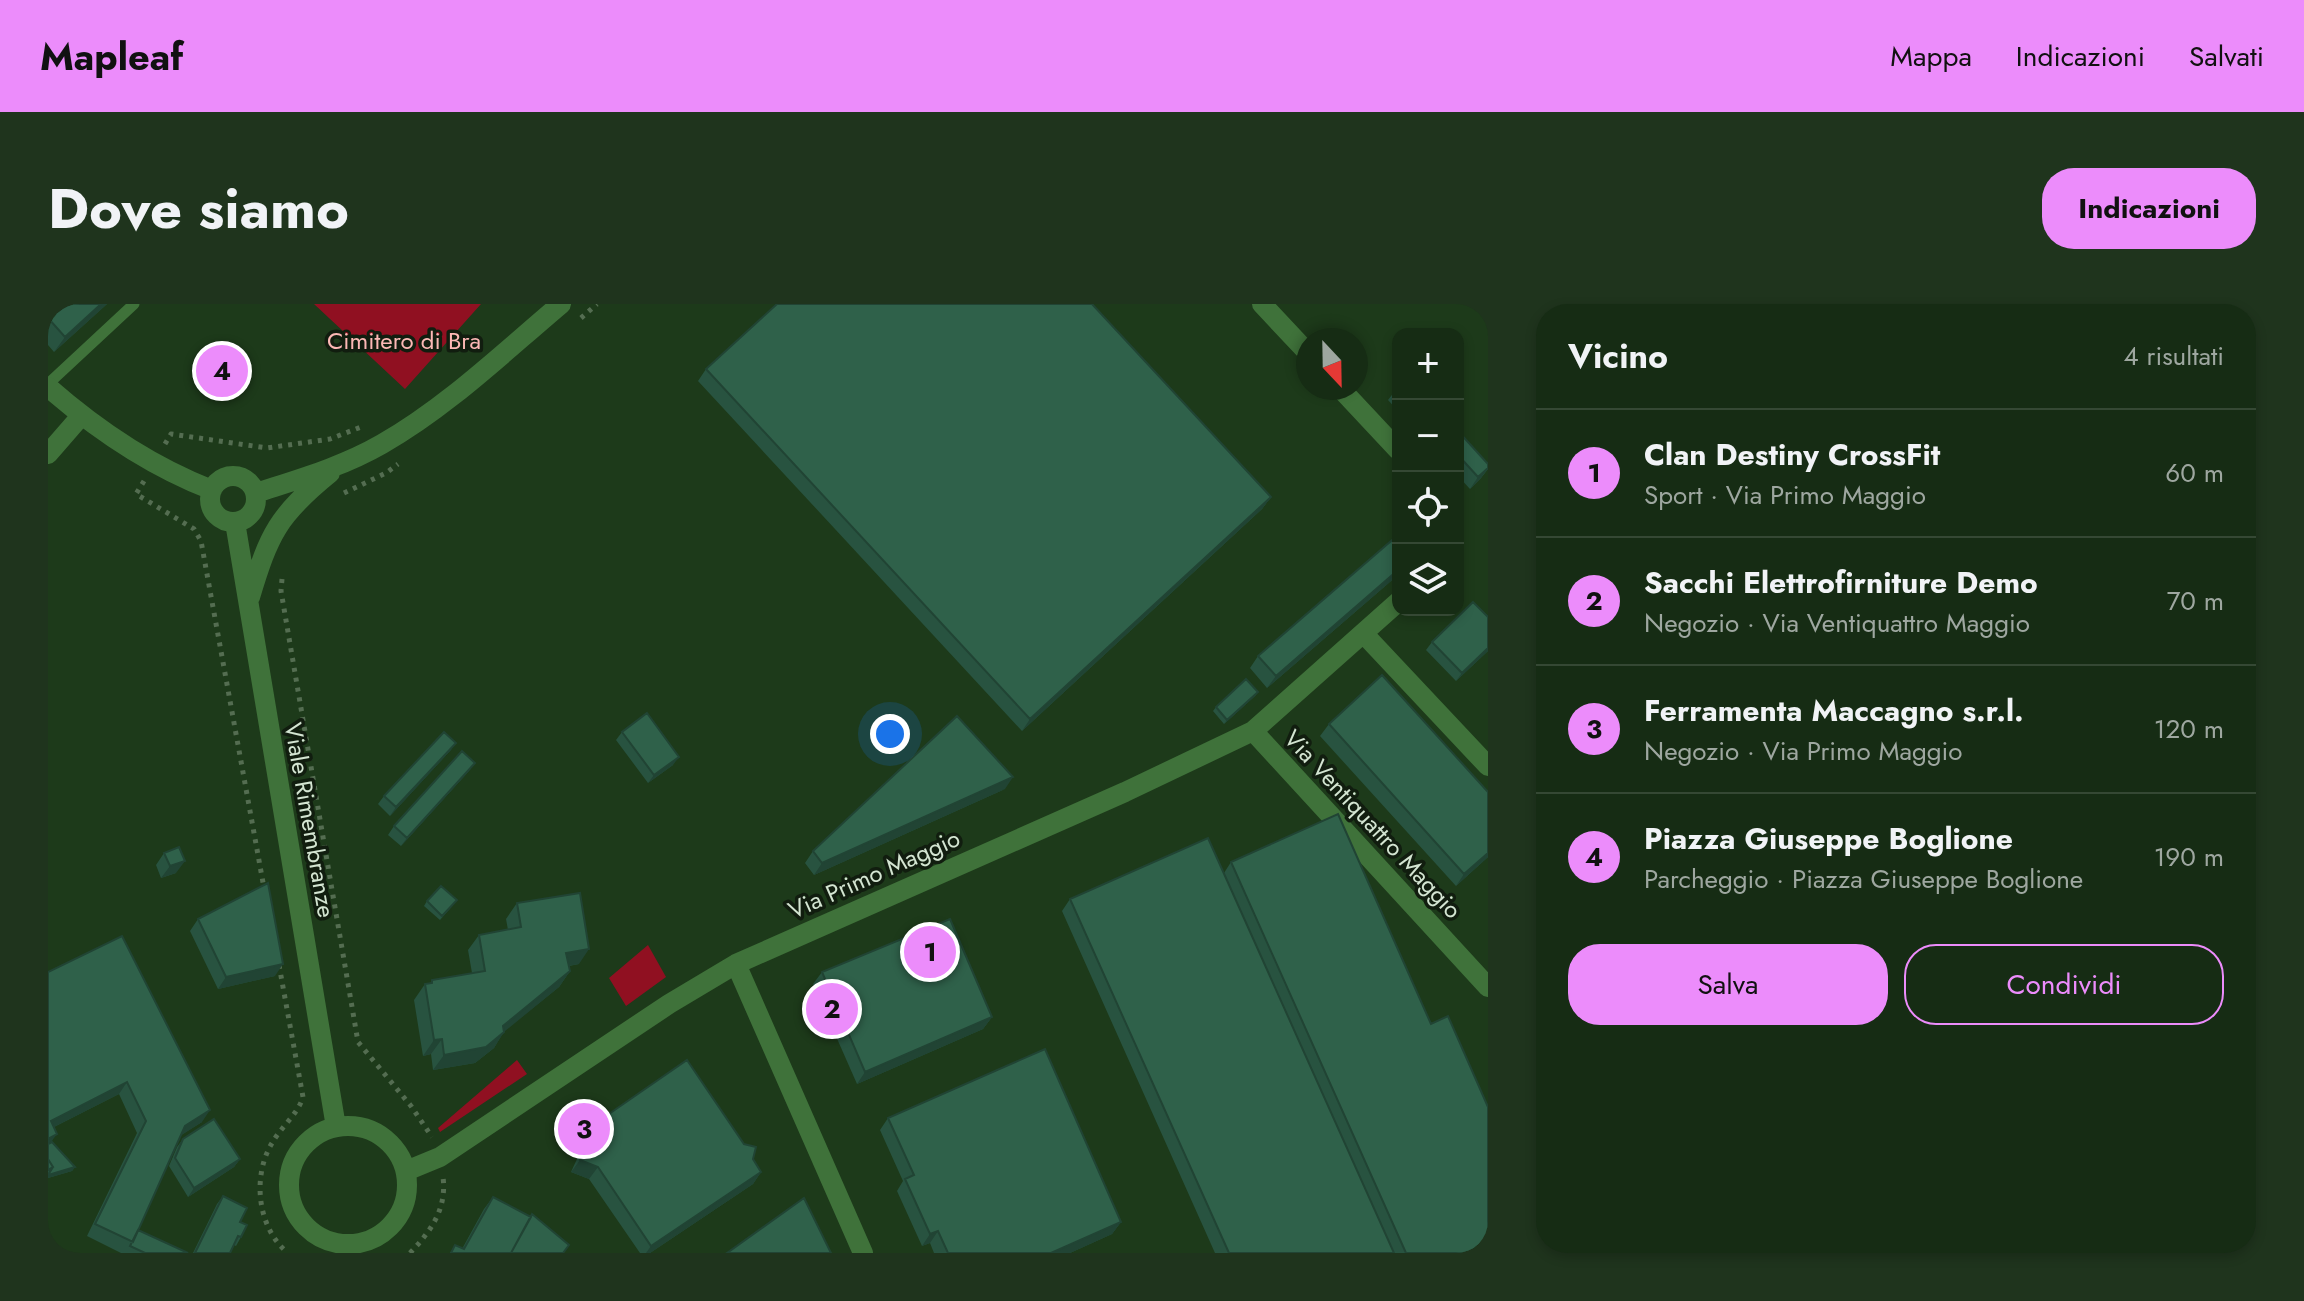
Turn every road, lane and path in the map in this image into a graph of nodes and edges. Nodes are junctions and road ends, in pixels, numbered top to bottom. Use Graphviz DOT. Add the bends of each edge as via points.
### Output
graph roads {
  1 [pos="134,304"];
  2 [pos="561,304"];
  3 [pos="597,304"];
  4 [pos="1262,304"];
  5 [pos="574,324"];
  6 [pos="1296,340"];
  7 [pos="48,385"];
  8 [pos="1351,400"];
  9 [pos="81,416"];
  10 [pos="1392,444"];
  11 [pos="48,454"];
  12 [pos="409,456"];
  13 [pos="340,465"];
  14 [pos="212,490"];
  15 [pos="256,493"];
  16 [pos="339,496"];
  17 [pos="235,522"];
  18 [pos="284,568"];
  19 [pos="248,605"];
  20 [pos="1392,607"];
  21 [pos="1363,633"];
  22 [pos="1253,731"];
  23 [pos="1488,766"];
  24 [pos="736,964"];
  25 [pos="1488,987"];
  26 [pos="336,1127"];
  27 [pos="440,1157"];
  28 [pos="406,1171"];
  29 [pos="352,1248"];
  30 [pos="410,1253"];
  31 [pos="863,1253"];
  1 -- 7 [label="lane"];
  2 -- 13 [label="street" via="427,415"];
  3 -- 5 [label="path"];
  4 -- 6 [label="street"];
  7 -- 9 [label="street"];
  8 -- 10 [label="street"];
  9 -- 11 [label="street"];
  9 -- 14 [label="street" via="174,475"];
  12 -- 16 [label="path"];
  13 -- 15 [label="street"];
  13 -- 19 [label="street" via="279,522 264,550"];
  14 -- 15 [label="street" via="221,479 235,475"];
  14 -- 17 [label="street" via="214,512"];
  15 -- 17 [label="street" via="249,515"];
  17 -- 19 [label="street, Viale Rimembranze"];
  18 -- 27 [label="path" via="281,591 358,1042 411,1106"];
  19 -- 26 [label="street, Viale Rimembranze"];
  20 -- 21 [label="street, Via Primo Maggio"];
  21 -- 22 [label="street, Via Primo Maggio"];
  21 -- 23 [label="street"];
  22 -- 24 [label="street, Via Primo Maggio"];
  22 -- 25 [label="street, Via Ventiquattro Maggio"];
  24 -- 27 [label="street, Via Primo Maggio"];
  24 -- 31 [label="street"];
  26 -- 28 [label="street" via="372,1130 388,1140"];
  26 -- 29 [label="street" via="304,1145 289,1178 290,1196 307,1228"];
  27 -- 28 [label="street, Via Primo Maggio"];
  27 -- 30 [label="path" via="445,1188 441,1208"];
  28 -- 29 [label="street" via="408,1190 393,1225"];
}
